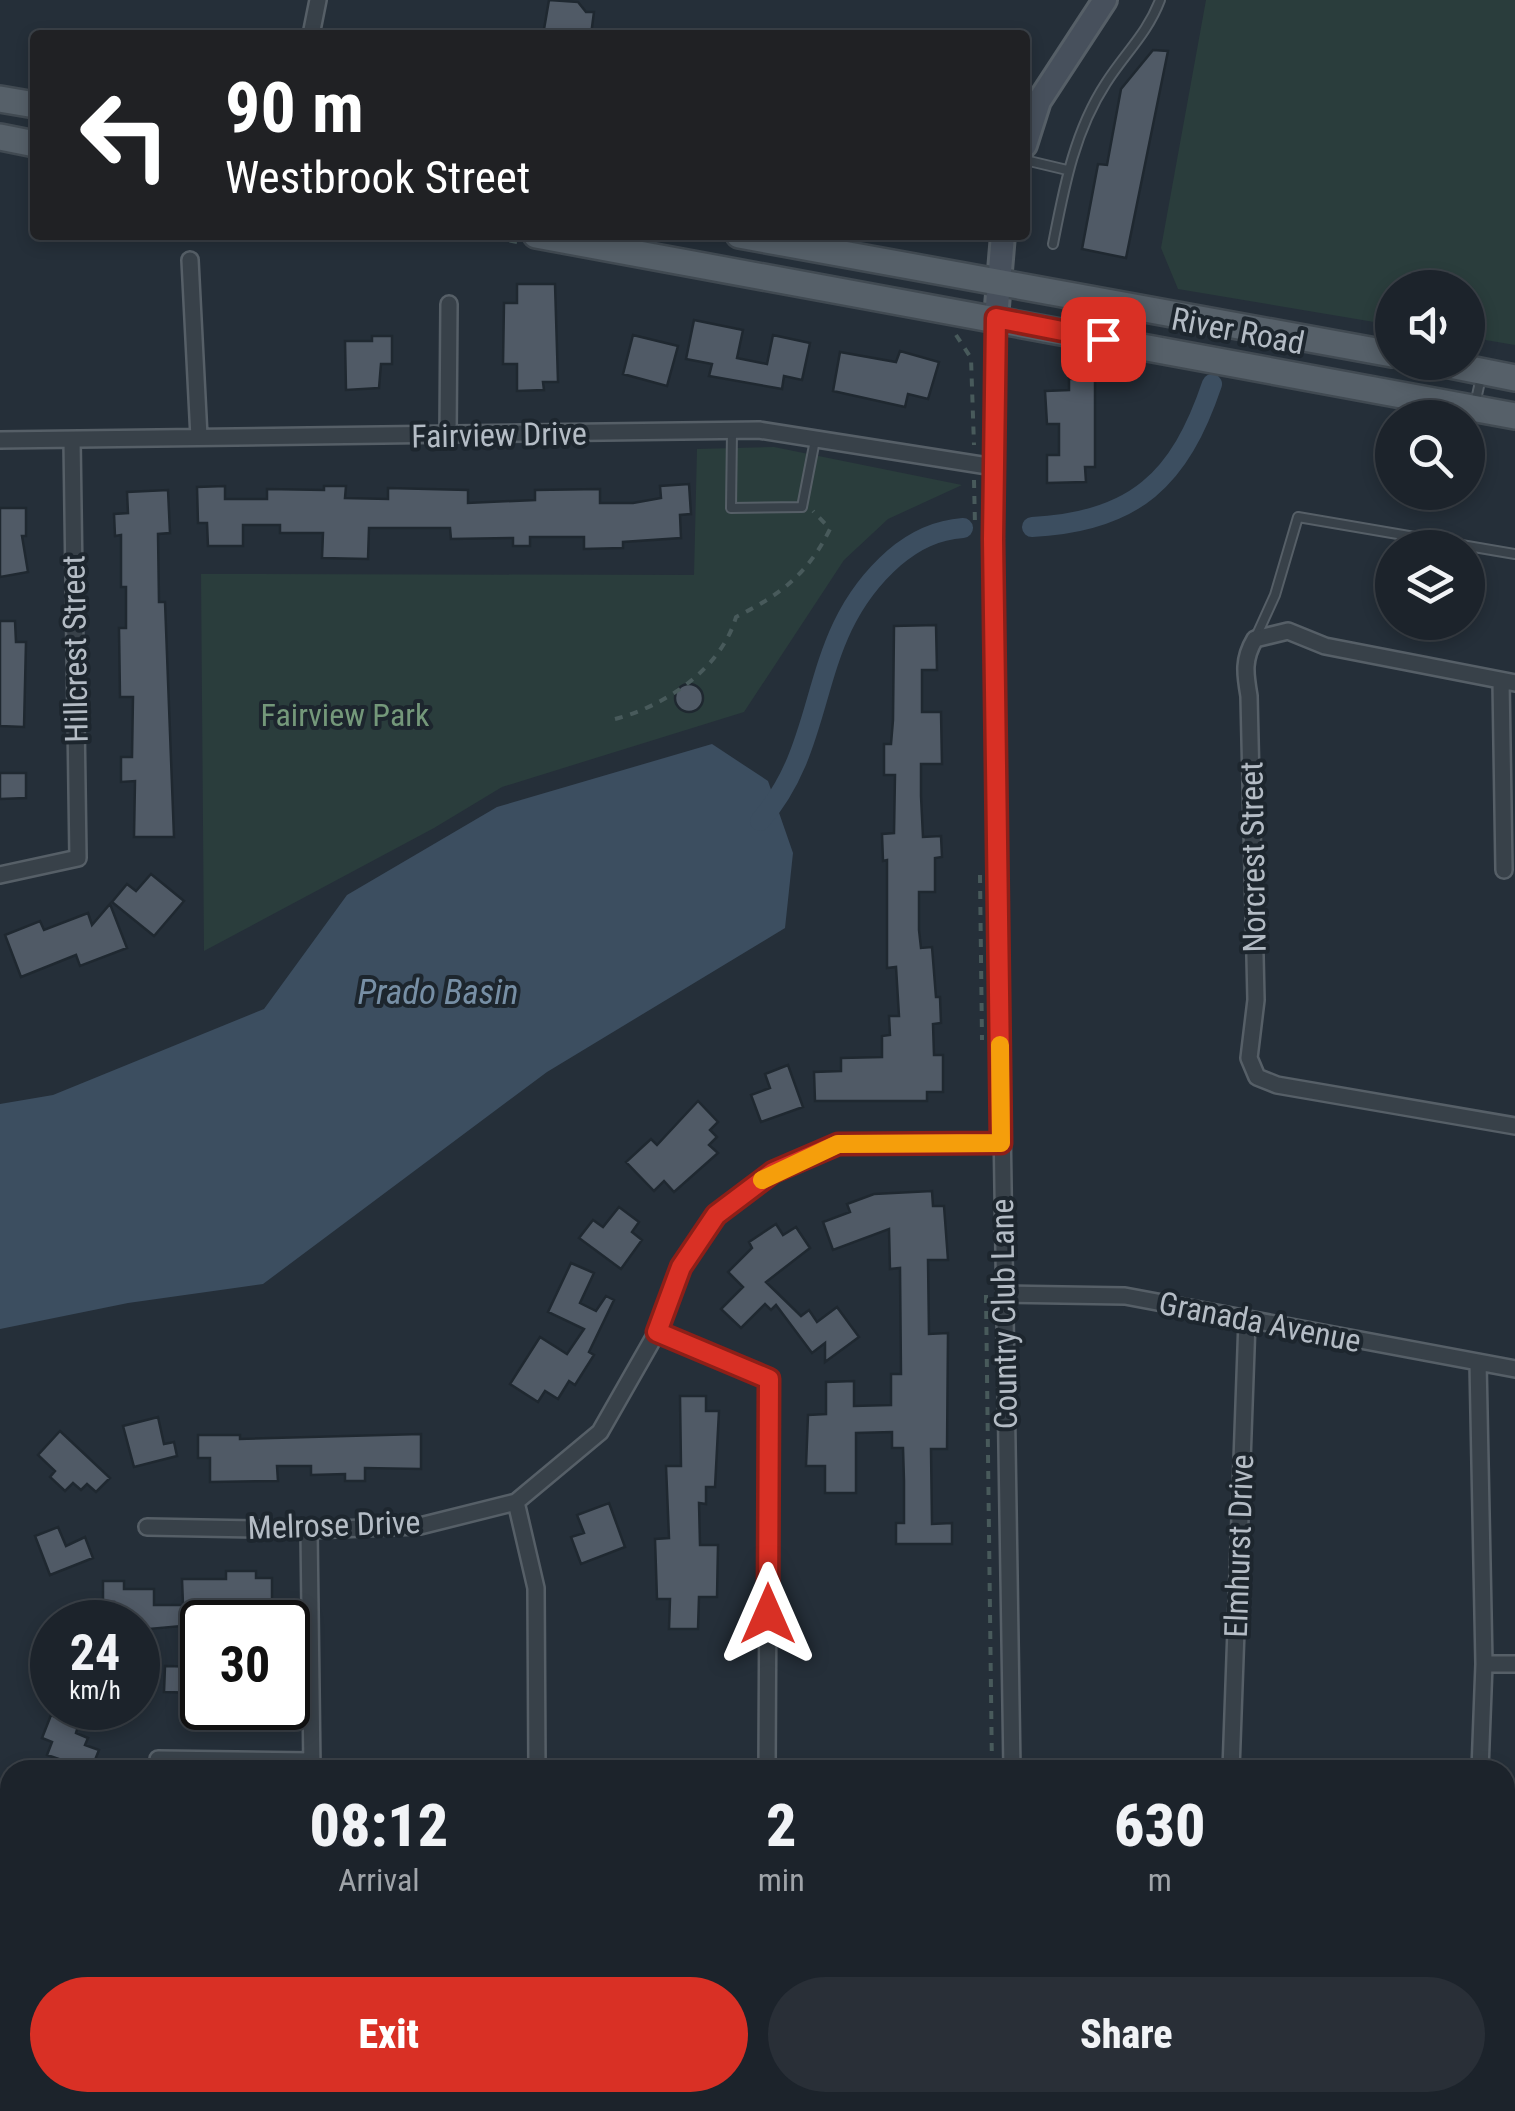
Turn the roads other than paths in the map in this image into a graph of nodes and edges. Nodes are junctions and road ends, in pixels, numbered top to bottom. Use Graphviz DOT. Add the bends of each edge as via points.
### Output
graph roads {
  1 [pos="318,0"];
  2 [pos="1105,0"];
  3 [pos="1160,0"];
  4 [pos="312,30"];
  5 [pos="0,99"];
  6 [pos="30,104"];
  7 [pos="1030,129"];
  8 [pos="0,137"];
  9 [pos="30,143"];
  10 [pos="1030,161"];
  11 [pos="1067,170"];
  12 [pos="564,240"];
  13 [pos="766,240"];
  14 [pos="1003,240"];
  15 [pos="1053,244"];
  16 [pos="190,260"];
  17 [pos="999,283"];
  18 [pos="449,304"];
  19 [pos="996,318"];
  20 [pos="1375,351"];
  21 [pos="1485,373"];
  22 [pos="1515,378"];
  23 [pos="1432,400"];
  24 [pos="1485,410"];
  25 [pos="1515,416"];
  26 [pos="732,430"];
  27 [pos="448,436"];
  28 [pos="199,437"];
  29 [pos="0,440"];
  30 [pos="72,440"];
  31 [pos="814,440"];
  32 [pos="994,467"];
  33 [pos="1515,554"];
  34 [pos="1255,638"];
  35 [pos="1508,682"];
  36 [pos="1504,870"];
  37 [pos="0,875"];
  38 [pos="1515,1126"];
  39 [pos="1001,1143"];
  40 [pos="1004,1294"];
  41 [pos="1247,1321"];
  42 [pos="657,1332"];
  43 [pos="1478,1362"];
  44 [pos="1515,1369"];
  45 [pos="516,1502"];
  46 [pos="147,1527"];
  47 [pos="309,1530"];
  48 [pos="1484,1664"];
  49 [pos="1515,1664"];
  50 [pos="158,1759"];
  51 [pos="180,1760"];
  52 [pos="312,1760"];
  53 [pos="538,1760"];
  54 [pos="767,1760"];
  55 [pos="1012,1760"];
  56 [pos="1231,1760"];
  57 [pos="1480,1760"];
  1 -- 4 [label="street"];
  2 -- 7 [label="street" via="1039,101"];
  3 -- 11 [label="lane" via="1148,31 1106,83"];
  5 -- 6 [label="main road"];
  8 -- 9 [label="main road"];
  10 -- 11 [label="lane"];
  11 -- 15 [label="lane"];
  12 -- 19 [label="main road, River Road"];
  13 -- 17 [label="main road, River Road"];
  14 -- 17 [label="street"];
  16 -- 28 [label="street"];
  17 -- 19 [label="street"];
  17 -- 20 [label="main road, River Road"];
  18 -- 27 [label="street"];
  19 -- 23 [label="main road, River Road"];
  19 -- 32 [label="street, Country Club Lane"];
  21 -- 22 [label="main road"];
  24 -- 25 [label="main road, River Road"];
  26 -- 27 [label="street, Fairview Drive"];
  26 -- 31 [label="street, Fairview Drive"];
  26 -- 31 [label="lane" via="731,508 802,507"];
  27 -- 28 [label="street, Fairview Drive"];
  28 -- 30 [label="street, Fairview Drive"];
  29 -- 30 [label="street, Fairview Drive"];
  30 -- 37 [label="street, Hillcrest Street" via="78,858"];
  31 -- 32 [label="street, Fairview Drive"];
  32 -- 39 [label="street, Country Club Lane"];
  33 -- 34 [label="lane" via="1298,518"];
  34 -- 35 [label="street" via="1288,631 1325,646"];
  34 -- 38 [label="street, Norcrest Street" via="1244,670 1256,1000 1248,1058 1257,1077"];
  35 -- 36 [label="street"];
  39 -- 40 [label="street, Country Club Lane"];
  39 -- 42 [label="street, Melrose Drive" via="838,1144 773,1172 716,1215 681,1267"];
  40 -- 41 [label="street, Granada Avenue" via="1125,1296"];
  40 -- 55 [label="street, Country Club Lane"];
  41 -- 43 [label="street, Granada Avenue"];
  41 -- 56 [label="street, Elmhurst Drive"];
  42 -- 45 [label="street, Melrose Drive" via="600,1432"];
  42 -- 54 [label="street" via="769,1379"];
  43 -- 44 [label="street, Granada Avenue"];
  43 -- 48 [label="street"];
  45 -- 47 [label="street, Melrose Drive" via="420,1526"];
  45 -- 53 [label="street" via="536,1588"];
  46 -- 47 [label="street, Melrose Drive"];
  47 -- 52 [label="street"];
  48 -- 49 [label="street"];
  48 -- 57 [label="street"];
  50 -- 51 [label="street"];
}
